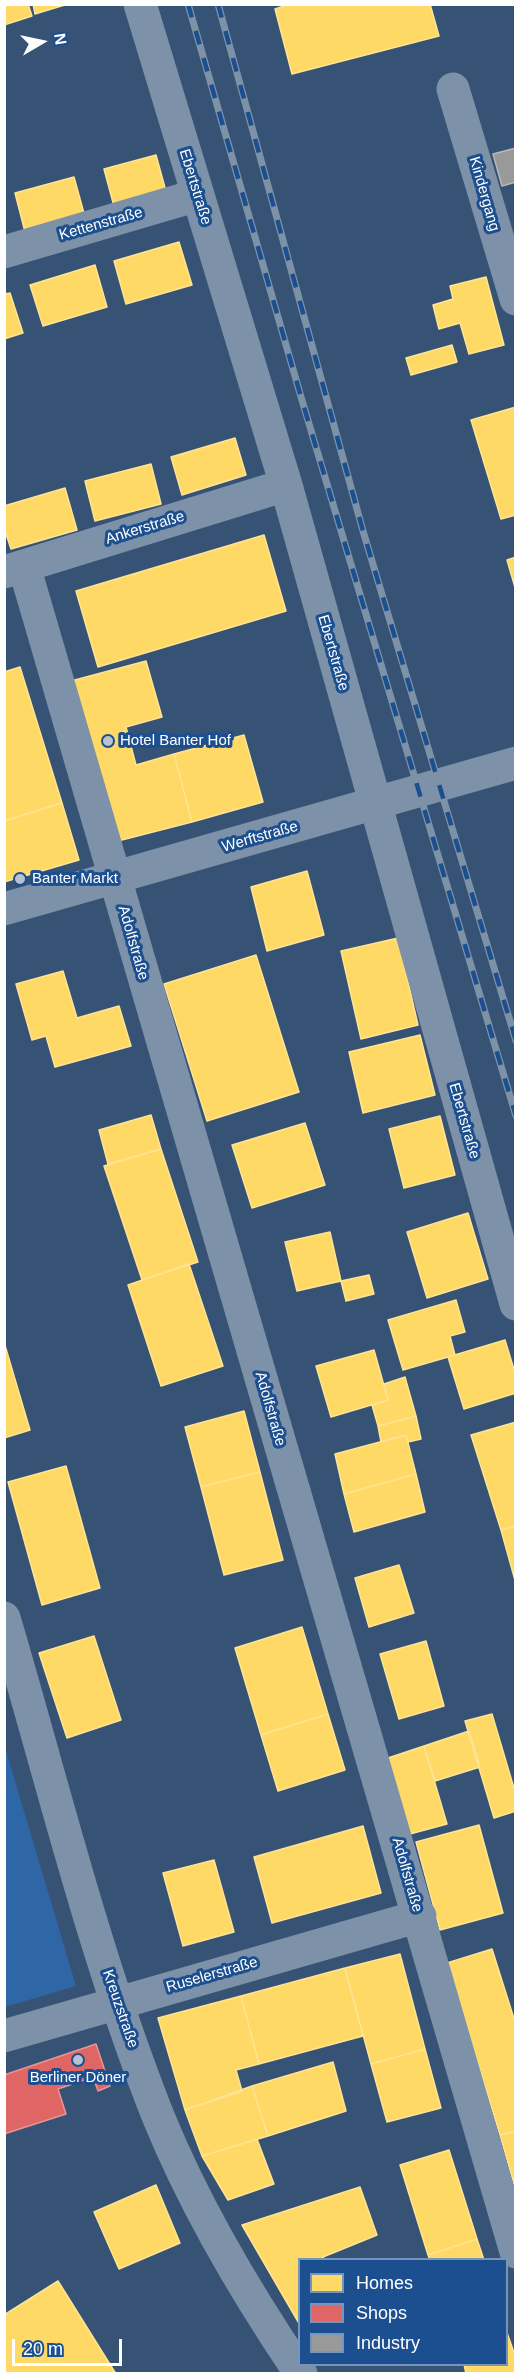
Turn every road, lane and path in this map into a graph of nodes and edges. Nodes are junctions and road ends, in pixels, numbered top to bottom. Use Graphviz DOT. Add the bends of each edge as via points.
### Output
graph roads {
  1 [pos="140,4"];
  2 [pos="453,89"];
  3 [pos="198,195"];
  4 [pos="4,252"];
  5 [pos="516,299"];
  6 [pos="286,485"];
  7 [pos="14,569"];
  8 [pos="516,763"];
  9 [pos="376,804"];
  10 [pos="113,878"];
  11 [pos="4,909"];
  12 [pos="516,1304"];
  13 [pos="4,1618"];
  14 [pos="420,1917"];
  15 [pos="116,2002"];
  16 [pos="4,2036"];
  17 [pos="516,2252"];
  18 [pos="301,2373"];
  1 -- 3 [label="street, Ebertstraße"];
  2 -- 5 [label="street, Kindergang"];
  3 -- 4 [label="street, Kettenstraße"];
  3 -- 6 [label="street, Ebertstraße"];
  6 -- 7 [label="street, Ankerstraße"];
  6 -- 9 [label="street, Ebertstraße"];
  7 -- 10 [label="street, Adolfstraße"];
  8 -- 9 [label="street, Werftstraße"];
  9 -- 10 [label="street, Werftstraße"];
  9 -- 12 [label="street, Ebertstraße"];
  10 -- 11 [label="street, Werftstraße"];
  10 -- 14 [label="street, Adolfstraße"];
  13 -- 15 [label="street, Kreuzstraße"];
  14 -- 15 [label="street, Ruselerstraße"];
  14 -- 17 [label="street, Adolfstraße"];
  15 -- 16 [label="street, Ruselerstraße"];
  15 -- 18 [label="street, Kreuzstraße" via="159,2118 209,2224"];
}
